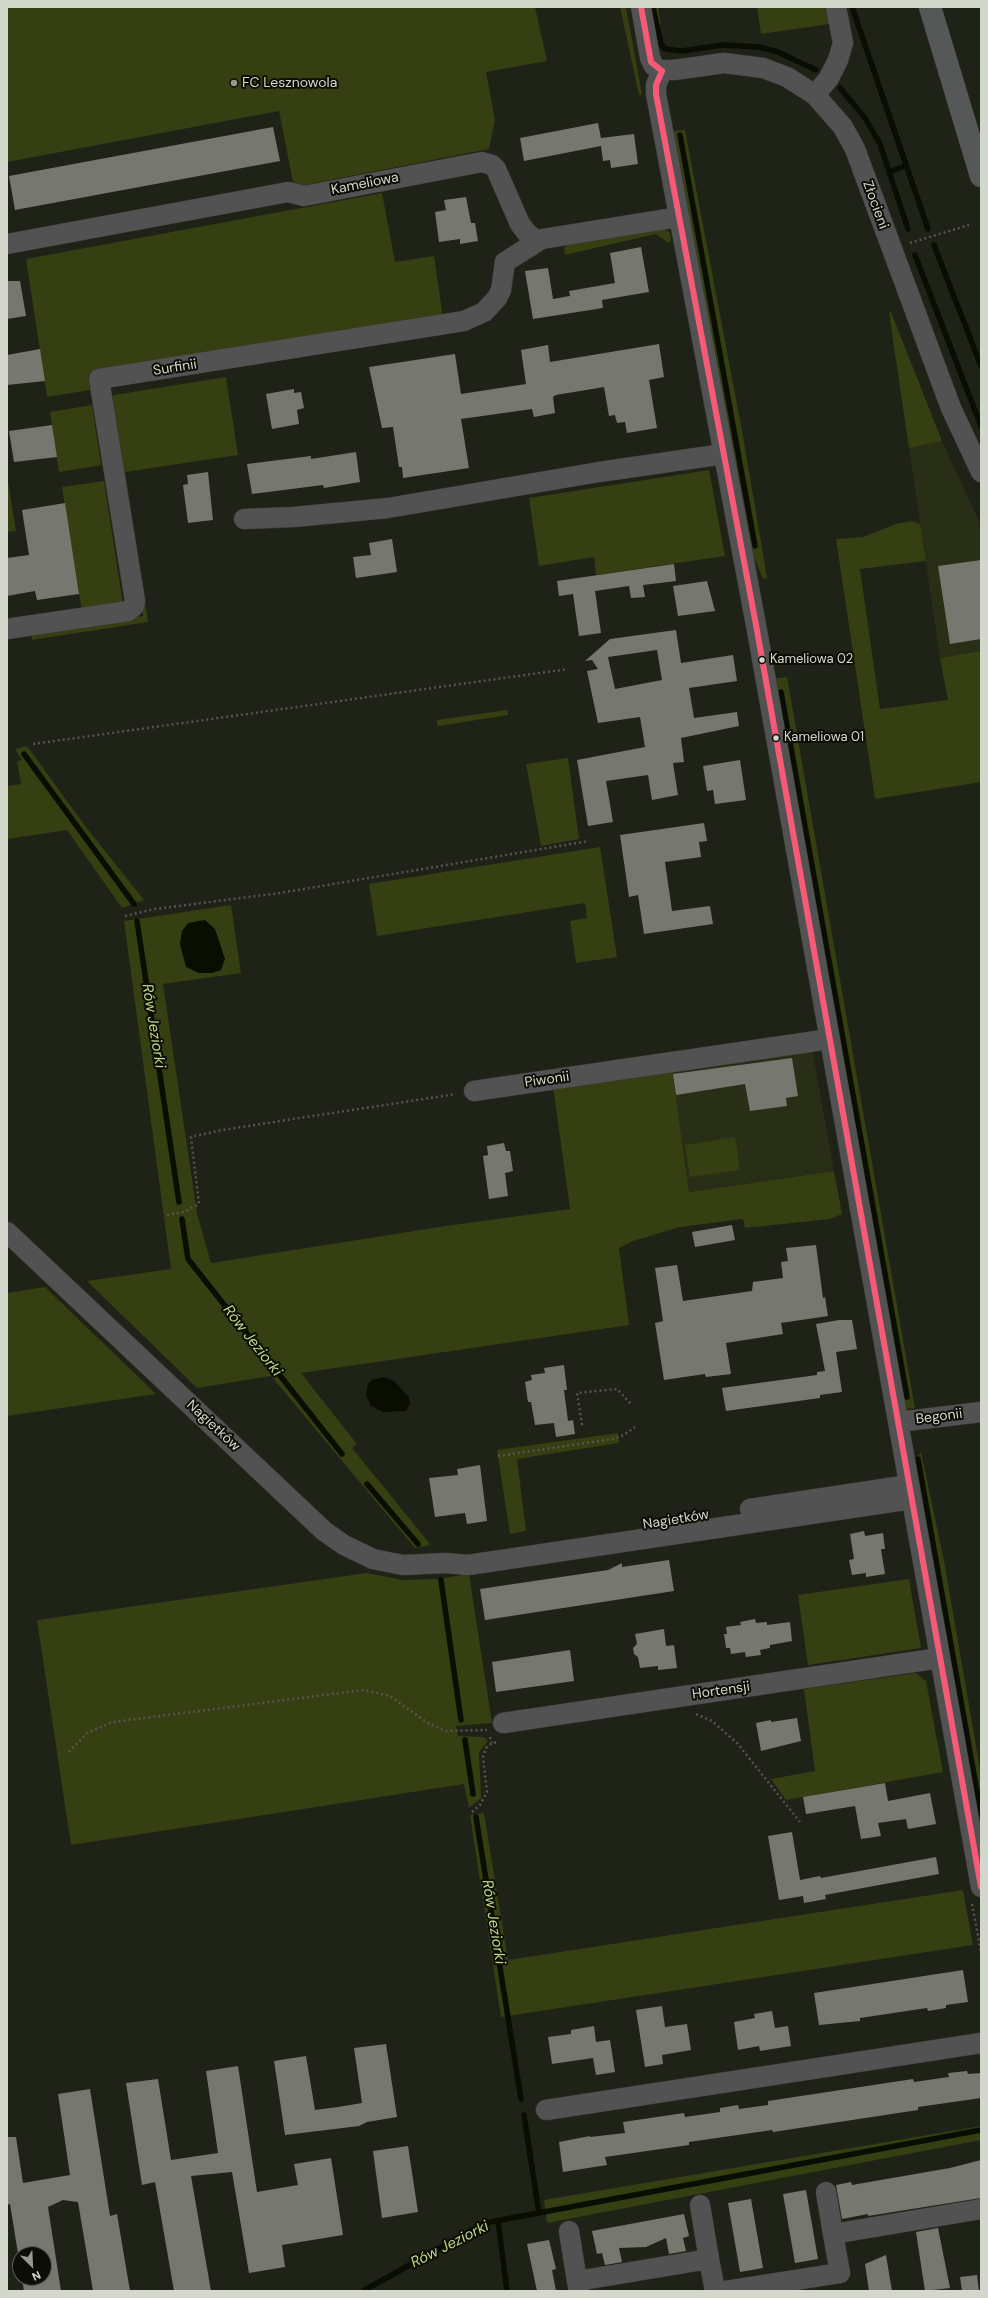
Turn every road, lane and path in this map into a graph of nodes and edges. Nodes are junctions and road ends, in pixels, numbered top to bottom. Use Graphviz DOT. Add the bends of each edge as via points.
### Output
graph roads {
  1 [pos="641,7"];
  2 [pos="836,7"];
  3 [pos="930,7"];
  4 [pos="662,70"];
  5 [pos="815,95"];
  6 [pos="981,176"];
  7 [pos="679,217"];
  8 [pos="969,225"];
  9 [pos="540,240"];
  10 [pos="7,244"];
  11 [pos="890,246"];
  12 [pos="724,454"];
  13 [pos="981,472"];
  14 [pos="244,519"];
  15 [pos="7,630"];
  16 [pos="568,669"];
  17 [pos="33,744"];
  18 [pos="589,841"];
  19 [pos="125,916"];
  20 [pos="830,1040"];
  21 [pos="474,1091"];
  22 [pos="167,1215"];
  23 [pos="7,1232"];
  24 [pos="632,1405"];
  25 [pos="981,1412"];
  26 [pos="898,1422"];
  27 [pos="582,1425"];
  28 [pos="635,1427"];
  29 [pos="498,1456"];
  30 [pos="910,1492"];
  31 [pos="940,1658"];
  32 [pos="688,1715"];
  33 [pos="505,1732"];
  34 [pos="492,1743"];
  35 [pos="69,1752"];
  36 [pos="472,1812"];
  37 [pos="800,1822"];
  38 [pos="981,1887"];
  39 [pos="981,2043"];
  40 [pos="546,2110"];
  41 [pos="826,2192"];
  42 [pos="700,2205"];
  43 [pos="981,2209"];
  44 [pos="569,2231"];
  45 [pos="834,2234"];
  46 [pos="709,2259"];
  47 [pos="578,2286"];
  48 [pos="715,2291"];
  49 [pos="725,2291"];
  1 -- 4 [label="street" via="650,58 654,66"];
  2 -- 5 [label="street" via="843,43 829,78"];
  3 -- 6 [label="highway"];
  4 -- 5 [label="street, Złocieni" via="718,64 751,66 787,77"];
  4 -- 7 [label="street" via="656,85 656,94"];
  5 -- 11 [label="street, Złocieni" via="833,113 849,137"];
  7 -- 9 [label="street"];
  7 -- 12 [label="street"];
  8 -- 11 [label="path" via="907,244"];
  9 -- 10 [label="street, Kameliowa" via="533,238 520,224 496,169 482,162 304,196 288,192"];
  9 -- 15 [label="street, Surfinii" via="505,262 501,290 497,298 484,312 464,322 99,379 134,606 128,611"];
  11 -- 13 [label="street, Złocieni" via="951,408"];
  12 -- 14 [label="street" via="599,472 388,508 294,518"];
  12 -- 20 [label="street"];
  16 -- 17 [label="path"];
  18 -- 19 [label="path" via="280,893 155,909"];
  20 -- 21 [label="street, Piwonii"];
  20 -- 26 [label="street"];
  21 -- 22 [label="path" via="191,1137 199,1204 184,1212"];
  23 -- 30 [label="street, Nagietków" via="324,1531 344,1545 373,1559 404,1565 468,1565"];
  24 -- 27 [label="path" via="617,1389 577,1393"];
  25 -- 26 [label="street, Begonii"];
  26 -- 30 [label="street"];
  28 -- 29 [label="path" via="613,1440"];
  30 -- 31 [label="street"];
  31 -- 33 [label="street, Hortensji"];
  31 -- 38 [label="street"];
  32 -- 37 [label="path" via="696,1714 712,1721 737,1743"];
  33 -- 34 [label="path"];
  34 -- 35 [label="path" via="487,1730 445,1731 428,1723 390,1696 364,1690 113,1722 87,1733"];
  34 -- 36 [label="path" via="482,1757 487,1792 480,1805"];
  39 -- 40 [label="street"];
  41 -- 45 [label="street"];
  42 -- 46 [label="street"];
  43 -- 45 [label="street"];
  44 -- 47 [label="street"];
  45 -- 49 [label="street" via="840,2273"];
  46 -- 47 [label="street"];
  46 -- 48 [label="street"];
}
